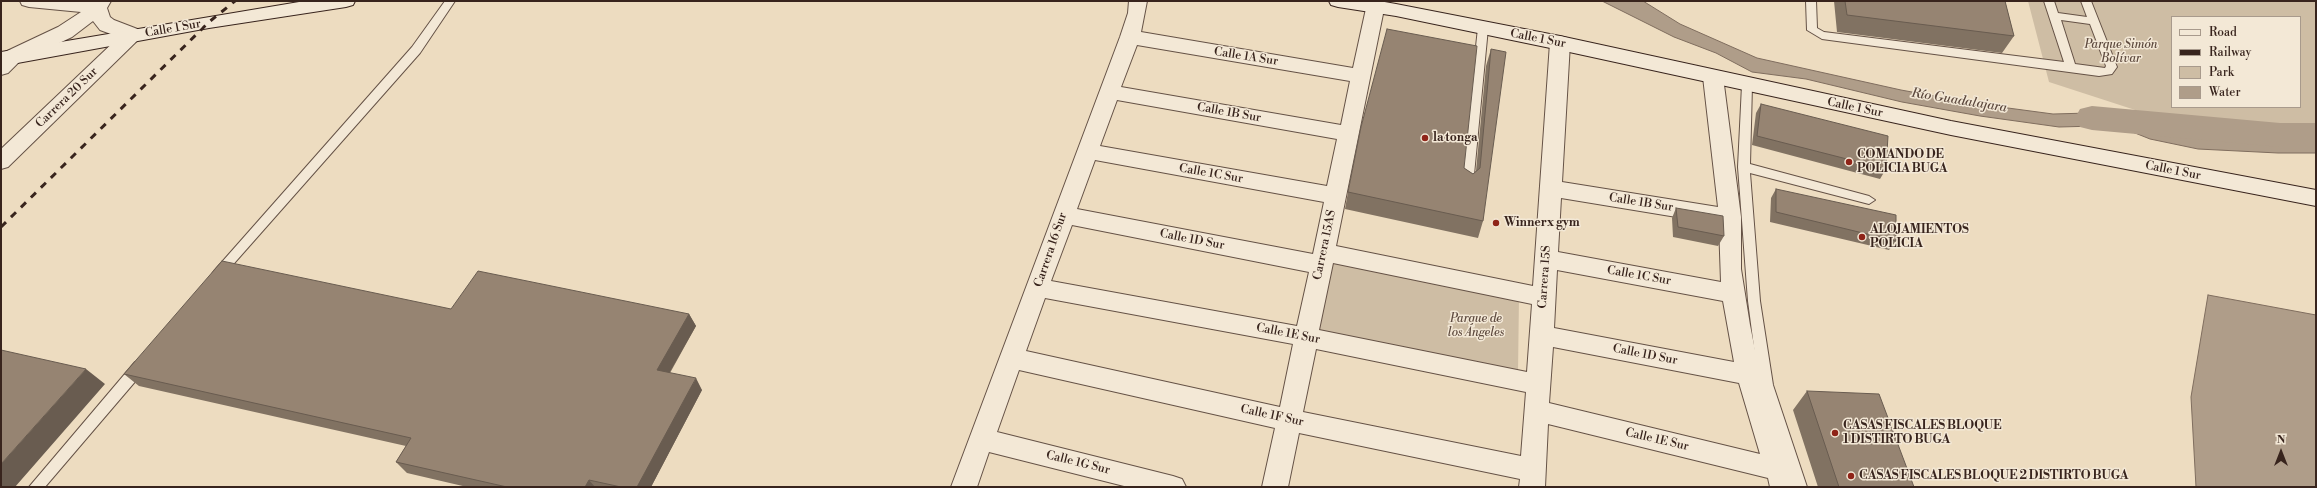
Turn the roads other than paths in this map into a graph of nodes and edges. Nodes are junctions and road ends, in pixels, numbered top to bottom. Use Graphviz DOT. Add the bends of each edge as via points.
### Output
graph roads {
  1 [pos="28,1"];
  2 [pos="279,1"];
  3 [pos="346,1"];
  4 [pos="450,1"];
  5 [pos="1338,1"];
  6 [pos="1811,1"];
  7 [pos="2049,1"];
  8 [pos="2086,1"];
  9 [pos="100,4"];
  10 [pos="1142,5"];
  11 [pos="1378,5"];
  12 [pos="2054,16"];
  13 [pos="2094,21"];
  14 [pos="1483,28"];
  15 [pos="114,30"];
  16 [pos="132,36"];
  17 [pos="1130,38"];
  18 [pos="51,40"];
  19 [pos="1560,43"];
  20 [pos="4,58"];
  21 [pos="2071,67"];
  22 [pos="1361,76"];
  23 [pos="1713,78"];
  24 [pos="1747,85"];
  25 [pos="1109,92"];
  26 [pos="1349,134"];
  27 [pos="1087,151"];
  28 [pos="1,161"];
  29 [pos="1744,167"];
  30 [pos="1467,185"];
  31 [pos="1551,188"];
  32 [pos="1336,196"];
  33 [pos="2316,198"];
  34 [pos="1869,200"];
  35 [pos="1063,215"];
  36 [pos="1730,217"];
  37 [pos="1323,259"];
  38 [pos="1546,259"];
  39 [pos="211,283"];
  40 [pos="1038,288"];
  41 [pos="1732,293"];
  42 [pos="1544,297"];
  43 [pos="1542,335"];
  44 [pos="1306,337"];
  45 [pos="149,355"];
  46 [pos="1012,358"];
  47 [pos="1748,375"];
  48 [pos="1538,384"];
  49 [pos="1537,411"];
  50 [pos="1289,420"];
  51 [pos="982,439"];
  52 [pos="1781,478"];
  53 [pos="1532,479"];
  54 [pos="36,487"];
  55 [pos="964,487"];
  56 [pos="1173,487"];
  57 [pos="1275,487"];
  58 [pos="1800,487"];
  1 -- 9 [label="street"];
  2 -- 15 [label="street, Calle 1 Sur"];
  3 -- 16 [label="street, Calle 1 Sur"];
  4 -- 39 [label="lane" via="416,50"];
  5 -- 11 [label="street, Calle 1 Sur"];
  6 -- 21 [label="lane" via="1812,30 1822,35"];
  7 -- 12 [label="lane"];
  8 -- 13 [label="lane"];
  9 -- 15 [label="street" via="102,20"];
  9 -- 18 [label="street" via="77,24"];
  10 -- 17 [label="street, Carrera 16 Sur"];
  11 -- 14 [label="street, Calle 1 Sur"];
  11 -- 22 [label="street, Carrera 15AS"];
  12 -- 13 [label="lane"];
  12 -- 21 [label="lane"];
  13 -- 21 [label="lane" via="2112,66 2108,71 2099,72"];
  14 -- 19 [label="street, Calle 1 Sur"];
  14 -- 30 [label="lane"];
  15 -- 16 [label="street"];
  15 -- 18 [label="street, Calle 1 Sur"];
  16 -- 20 [label="street, Calle 1 Sur"];
  16 -- 28 [label="street, Carrera 20 Sur"];
  17 -- 22 [label="street, Calle 1A Sur"];
  17 -- 25 [label="street, Carrera 16 Sur"];
  18 -- 20 [label="street"];
  19 -- 23 [label="street, Calle 1 Sur"];
  19 -- 31 [label="street, Carrera 15S"];
  22 -- 26 [label="street, Carrera 15AS"];
  23 -- 24 [label="street, Calle 1 Sur"];
  23 -- 36 [label="street"];
  24 -- 29 [label="lane"];
  24 -- 33 [label="street, Calle 1 Sur"];
  25 -- 26 [label="street, Calle 1B Sur"];
  25 -- 27 [label="street, Carrera 16 Sur"];
  26 -- 32 [label="street, Carrera 15AS"];
  27 -- 32 [label="street, Calle 1C Sur"];
  27 -- 35 [label="street, Carrera 16 Sur"];
  29 -- 34 [label="lane"];
  29 -- 58 [label="lane" via="1754,301 1766,385"];
  31 -- 36 [label="street, Calle 1B Sur"];
  31 -- 38 [label="street, Carrera 15S"];
  32 -- 37 [label="street, Carrera 15AS"];
  35 -- 37 [label="street, Calle 1D Sur"];
  35 -- 40 [label="street, Carrera 16 Sur"];
  36 -- 41 [label="street"];
  37 -- 42 [label="street"];
  37 -- 44 [label="street, Carrera 15AS"];
  38 -- 41 [label="street, Calle 1C Sur"];
  38 -- 42 [label="street, Carrera 15S"];
  40 -- 44 [label="street, Calle 1E Sur"];
  40 -- 46 [label="street, Carrera 16 Sur"];
  41 -- 47 [label="street"];
  42 -- 43 [label="street, Carrera 15S"];
  43 -- 47 [label="street, Calle 1D Sur"];
  43 -- 48 [label="street, Carrera 15S"];
  44 -- 48 [label="street, Calle 1E Sur"];
  44 -- 50 [label="street, Carrera 15AS"];
  45 -- 54 [label="lane"];
  46 -- 50 [label="street, Calle 1F Sur"];
  46 -- 51 [label="street, Carrera 16 Sur"];
  47 -- 52 [label="street"];
  48 -- 49 [label="street, Carrera 15S"];
  49 -- 52 [label="street, Calle 1E Sur"];
  49 -- 53 [label="street, Carrera 15S"];
  50 -- 53 [label="street, Calle 1F Sur"];
  50 -- 57 [label="street, Carrera 15AS"];
  51 -- 55 [label="street, Carrera 16 Sur"];
  51 -- 56 [label="street, Calle 1G Sur"];
}
